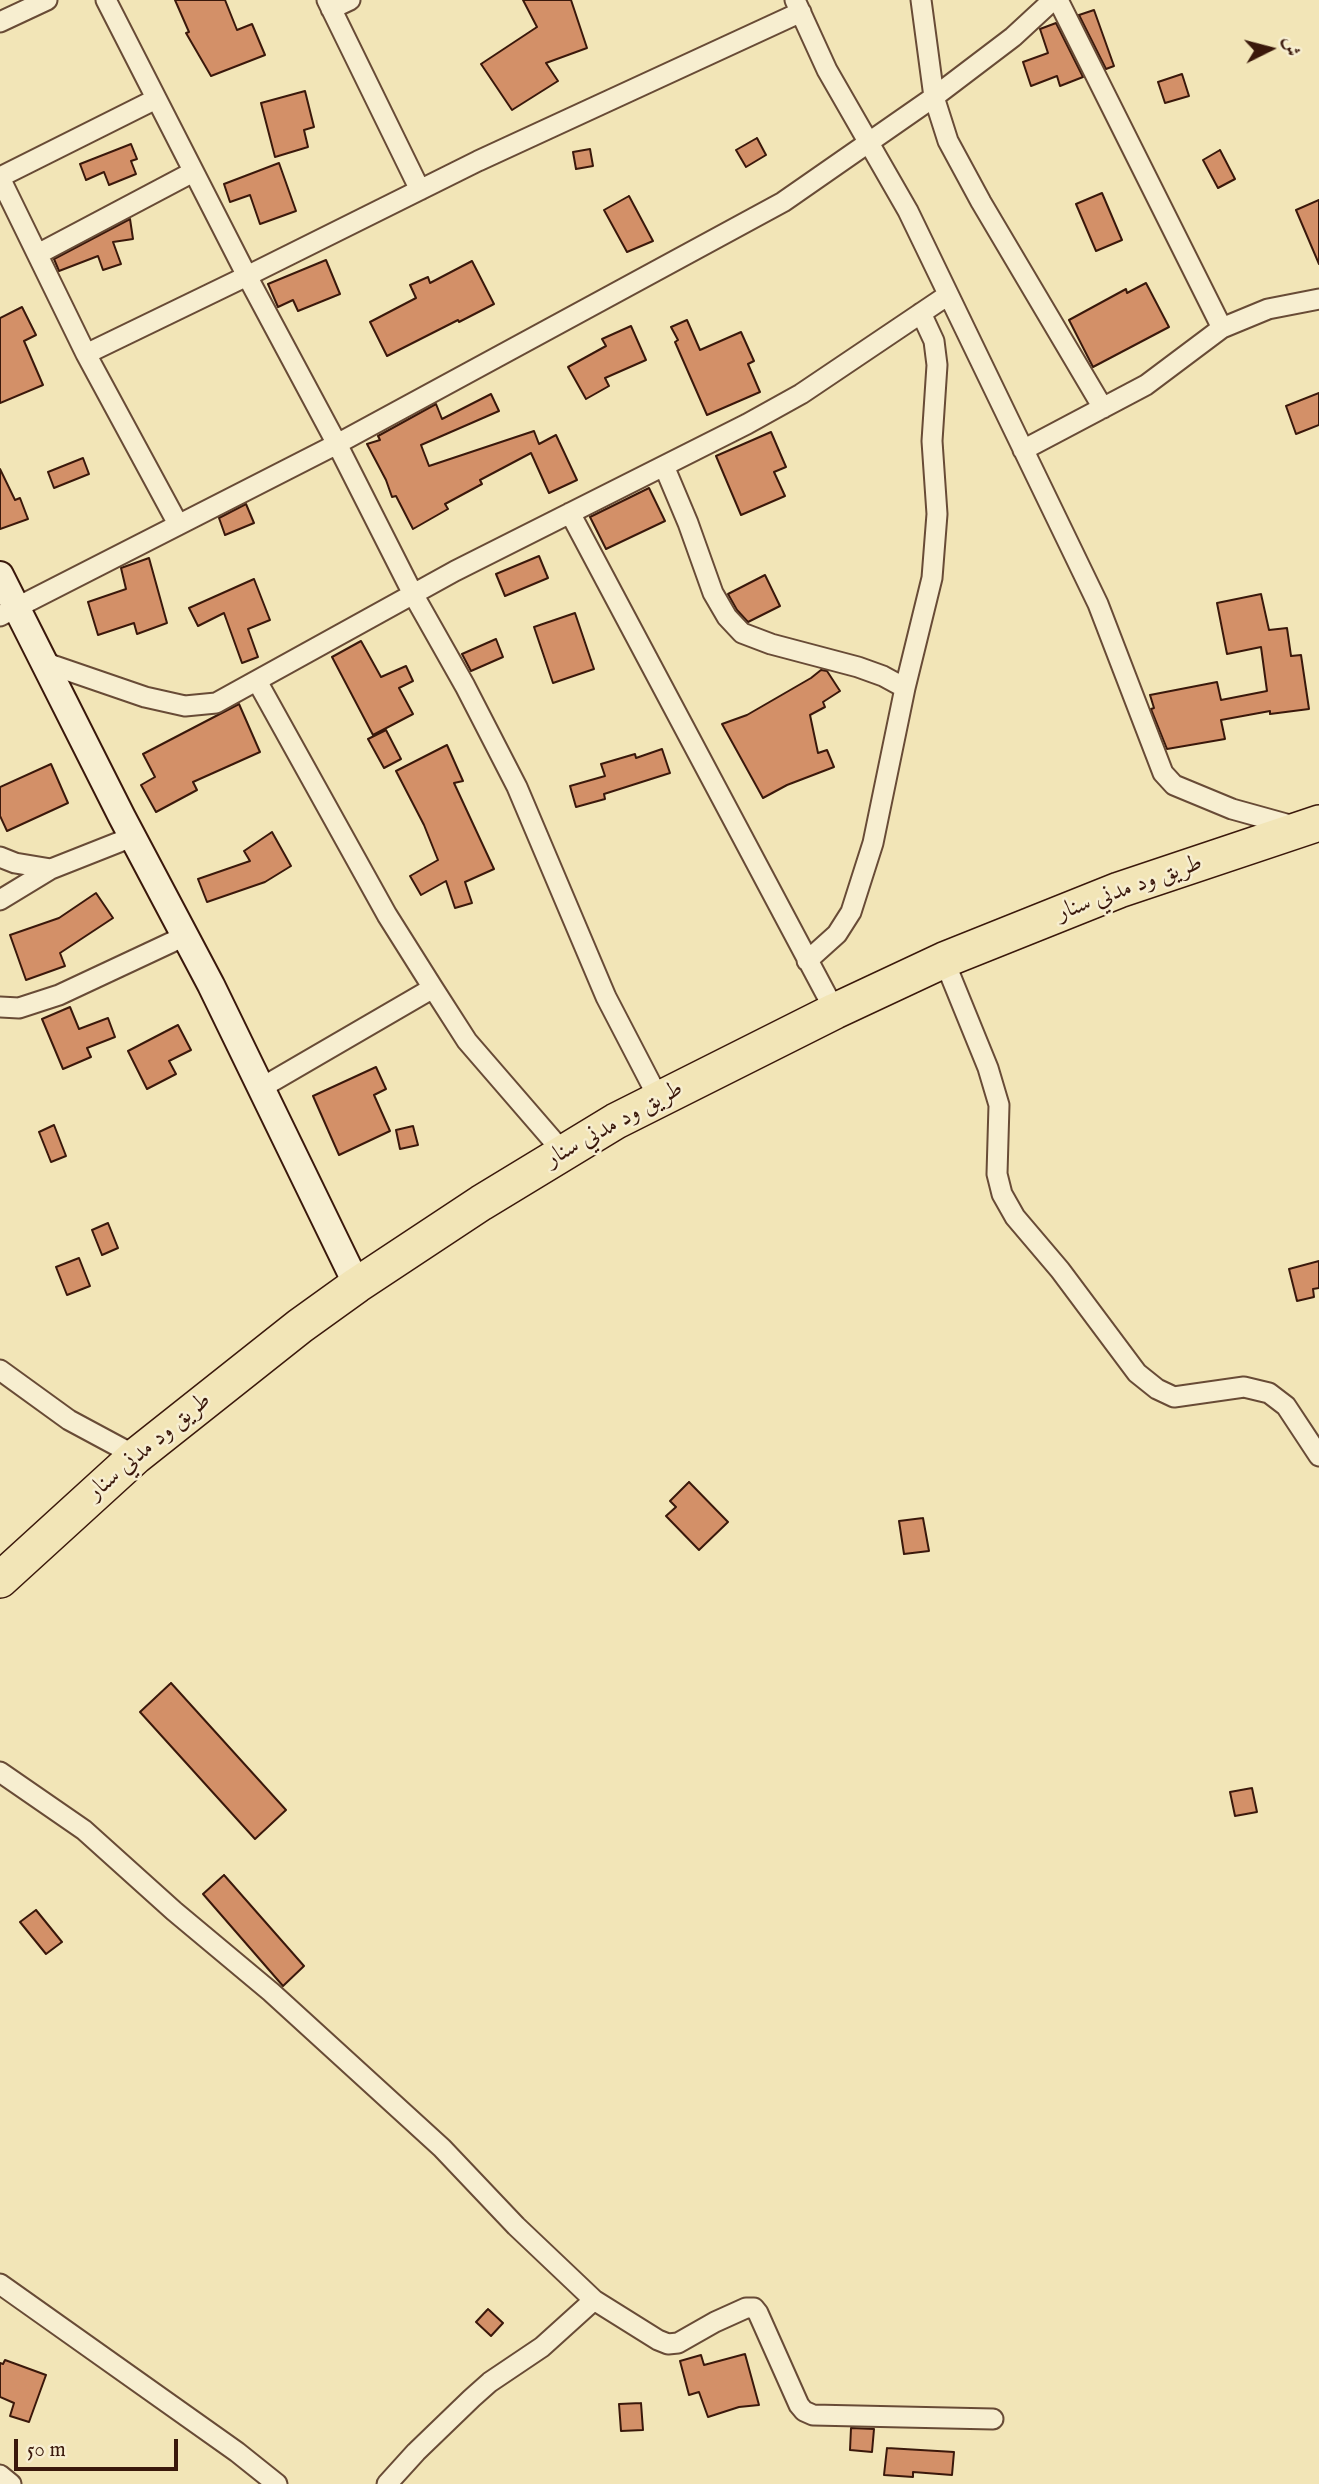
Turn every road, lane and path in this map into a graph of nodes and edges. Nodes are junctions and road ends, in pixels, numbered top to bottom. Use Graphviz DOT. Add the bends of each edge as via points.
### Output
graph roads {
  1 [pos="47,0"];
  2 [pos="106,0"];
  3 [pos="350,0"];
  4 [pos="921,0"];
  5 [pos="1056,0"];
  6 [pos="329,5"];
  7 [pos="798,6"];
  8 [pos="0,22"];
  9 [pos="933,97"];
  10 [pos="156,99"];
  11 [pos="869,143"];
  12 [pos="193,172"];
  13 [pos="0,178"];
  14 [pos="420,190"];
  15 [pos="38,254"];
  16 [pos="247,276"];
  17 [pos="948,295"];
  18 [pos="1319,299"];
  19 [pos="921,313"];
  20 [pos="1222,328"];
  21 [pos="86,354"];
  22 [pos="1104,408"];
  23 [pos="337,444"];
  24 [pos="1023,450"];
  25 [pos="664,466"];
  26 [pos="570,513"];
  27 [pos="178,524"];
  28 [pos="0,575"];
  29 [pos="413,594"];
  30 [pos="9,611"];
  31 [pos="46,663"];
  32 [pos="257,681"];
  33 [pos="905,688"];
  34 [pos="1310,825"];
  35 [pos="132,836"];
  36 [pos="0,858"];
  37 [pos="51,869"];
  38 [pos="0,900"];
  39 [pos="185,936"];
  40 [pos="944,960"];
  41 [pos="807,961"];
  42 [pos="433,988"];
  43 [pos="0,1007"];
  44 [pos="835,1011"];
  45 [pos="261,1088"];
  46 [pos="659,1099"];
  47 [pos="564,1152"];
  48 [pos="357,1285"];
  49 [pos="0,1370"];
  50 [pos="136,1456"];
  51 [pos="1319,1456"];
  52 [pos="0,1580"];
  53 [pos="0,1772"];
  54 [pos="0,2284"];
  55 [pos="594,2300"];
  56 [pos="993,2419"];
  57 [pos="0,2475"];
  58 [pos="11,2484"];
  59 [pos="277,2484"];
  60 [pos="387,2484"];
  1 -- 8 [label="street"];
  2 -- 10 [label="street"];
  3 -- 6 [label="street"];
  4 -- 9 [label="street"];
  5 -- 9 [label="street"];
  5 -- 20 [label="street"];
  6 -- 14 [label="street"];
  7 -- 11 [label="street" via="827,70"];
  7 -- 14 [label="street"];
  9 -- 11 [label="street"];
  9 -- 22 [label="street" via="948,141 981,202"];
  10 -- 12 [label="street"];
  10 -- 13 [label="street"];
  11 -- 17 [label="street"];
  11 -- 23 [label="street" via="783,201"];
  12 -- 15 [label="street"];
  12 -- 16 [label="street"];
  13 -- 15 [label="street"];
  14 -- 16 [label="street"];
  15 -- 21 [label="street"];
  16 -- 21 [label="street"];
  16 -- 23 [label="street"];
  17 -- 19 [label="street"];
  17 -- 24 [label="street"];
  18 -- 20 [label="street" via="1268,309"];
  19 -- 25 [label="street" via="801,394"];
  19 -- 33 [label="street" via="934,341 937,365 932,441 937,514 932,578"];
  20 -- 22 [label="street" via="1146,385"];
  21 -- 27 [label="street"];
  22 -- 24 [label="street"];
  23 -- 27 [label="street"];
  23 -- 29 [label="street"];
  24 -- 34 [label="street" via="1098,604 1163,773 1174,785 1232,809"];
  25 -- 26 [label="street"];
  25 -- 33 [label="street" via="713,593 742,633 858,667"];
  26 -- 29 [label="street"];
  26 -- 41 [label="street"];
  27 -- 30 [label="street"];
  28 -- 30 [label="street"];
  29 -- 32 [label="street"];
  29 -- 46 [label="street" via="517,787 606,997"];
  30 -- 31 [label="street"];
  31 -- 32 [label="street" via="145,698 185,706 216,703"];
  31 -- 35 [label="street"];
  32 -- 42 [label="street" via="387,915"];
  33 -- 41 [label="street" via="873,843 851,912 837,934"];
  34 -- 40 [label="highway, طريق ود مدني سنار" via="1119,890"];
  35 -- 37 [label="street"];
  35 -- 39 [label="street"];
  36 -- 37 [label="street"];
  37 -- 38 [label="street"];
  39 -- 43 [label="street" via="60,995 19,1008"];
  39 -- 45 [label="street"];
  40 -- 44 [label="highway, طريق ود مدني سنار"];
  40 -- 51 [label="street" via="999,1105 997,1174 1015,1217 1137,1373 1157,1389 1174,1397 1244,1387 1269,1393 1286,1406"];
  41 -- 44 [label="street"];
  42 -- 45 [label="street"];
  42 -- 47 [label="street" via="467,1041"];
  44 -- 46 [label="highway, طريق ود مدني سنار"];
  45 -- 48 [label="street"];
  46 -- 47 [label="highway, طريق ود مدني سنار"];
  47 -- 48 [label="highway, طريق ود مدني سنار"];
  48 -- 50 [label="highway, طريق ود مدني سنار"];
  49 -- 50 [label="street" via="69,1420"];
  50 -- 52 [label="highway, طريق ود مدني سنار"];
  53 -- 55 [label="street" via="84,1830 271,1992 442,2148"];
  54 -- 59 [label="street"];
  55 -- 56 [label="street" via="668,2344 754,2308 799,2405 813,2414"];
  55 -- 60 [label="street" via="542,2347 472,2398"];
  57 -- 58 [label="street"];
}
